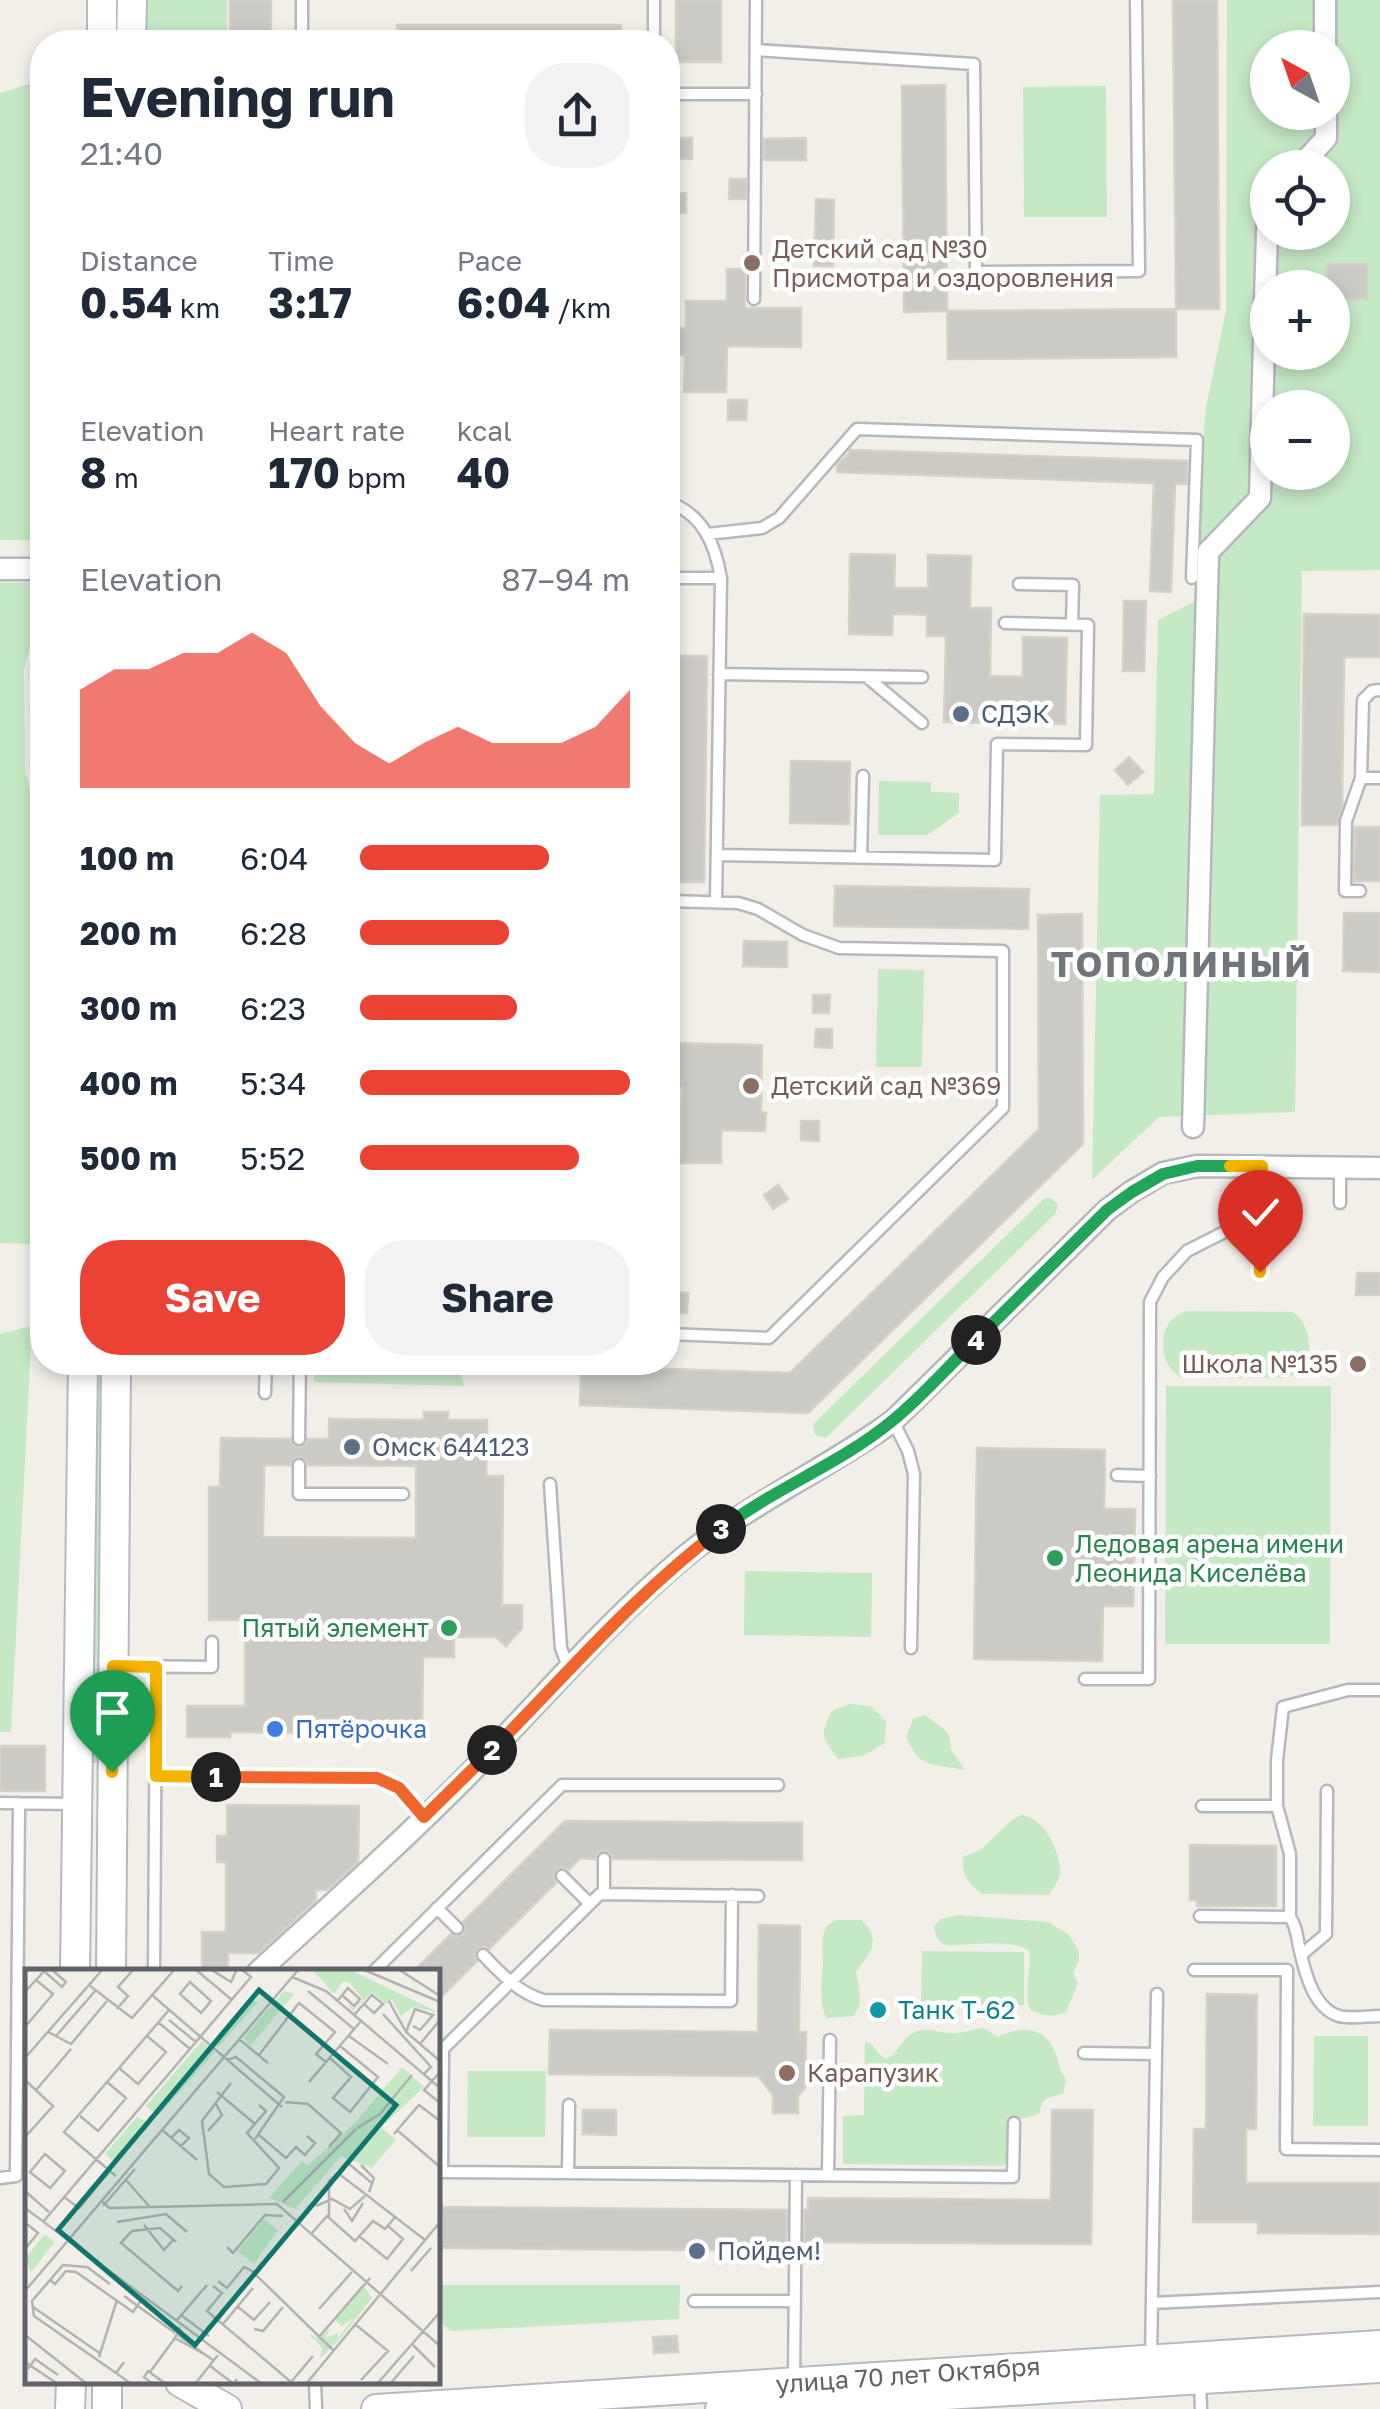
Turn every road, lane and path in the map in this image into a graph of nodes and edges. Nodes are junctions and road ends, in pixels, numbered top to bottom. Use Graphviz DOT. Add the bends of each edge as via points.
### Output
graph roads {
  1 [pos="102,0"];
  2 [pos="132,0"];
  3 [pos="302,0"];
  4 [pos="654,0"];
  5 [pos="756,0"];
  6 [pos="1136,0"];
  7 [pos="1325,0"];
  8 [pos="102,30"];
  9 [pos="131,30"];
  10 [pos="302,30"];
  11 [pos="654,30"];
  12 [pos="1325,30"];
  13 [pos="756,50"];
  14 [pos="680,94"];
  15 [pos="756,94"];
  16 [pos="1267,250"];
  17 [pos="754,299"];
  18 [pos="680,506"];
  19 [pos="708,534"];
  20 [pos="0,568"];
  21 [pos="30,569"];
  22 [pos="680,578"];
  23 [pos="720,578"];
  24 [pos="1192,578"];
  25 [pos="1019,584"];
  26 [pos="1006,623"];
  27 [pos="1072,624"];
  28 [pos="719,674"];
  29 [pos="867,677"];
  30 [pos="922,678"];
  31 [pos="1380,690"];
  32 [pos="922,723"];
  33 [pos="863,776"];
  34 [pos="1361,778"];
  35 [pos="1380,778"];
  36 [pos="716,855"];
  37 [pos="861,858"];
  38 [pos="1360,891"];
  39 [pos="680,901"];
  40 [pos="716,902"];
  41 [pos="1192,1127"];
  42 [pos="1262,1166"];
  43 [pos="1340,1168"];
  44 [pos="1380,1168"];
  45 [pos="1340,1203"];
  46 [pos="1262,1213"];
  47 [pos="1260,1272"];
  48 [pos="680,1334"];
  49 [pos="83,1375"];
  50 [pos="116,1375"];
  51 [pos="266,1375"];
  52 [pos="300,1375"];
  53 [pos="266,1393"];
  54 [pos="893,1421"];
  55 [pos="299,1438"];
  56 [pos="299,1465"];
  57 [pos="1117,1475"];
  58 [pos="1150,1476"];
  59 [pos="550,1484"];
  60 [pos="403,1494"];
  61 [pos="212,1642"];
  62 [pos="911,1648"];
  63 [pos="113,1666"];
  64 [pos="156,1667"];
  65 [pos="570,1669"];
  66 [pos="1085,1679"];
  67 [pos="1380,1690"];
  68 [pos="156,1776"];
  69 [pos="778,1785"];
  70 [pos="1327,1791"];
  71 [pos="0,1802"];
  72 [pos="18,1803"];
  73 [pos="77,1804"];
  74 [pos="1202,1806"];
  75 [pos="1277,1806"];
  76 [pos="424,1817"];
  77 [pos="604,1859"];
  78 [pos="562,1876"];
  79 [pos="604,1894"];
  80 [pos="732,1895"];
  81 [pos="758,1896"];
  82 [pos="590,1904"];
  83 [pos="437,1908"];
  84 [pos="1200,1916"];
  85 [pos="1290,1917"];
  86 [pos="457,1928"];
  87 [pos="483,1955"];
  88 [pos="1301,1955"];
  89 [pos="75,1969"];
  90 [pos="110,1969"];
  91 [pos="154,1969"];
  92 [pos="261,1969"];
  93 [pos="376,1969"];
  94 [pos="1194,1970"];
  95 [pos="510,1982"];
  96 [pos="1157,1994"];
  97 [pos="1380,2016"];
  98 [pos="830,2040"];
  99 [pos="1084,2054"];
  100 [pos="1156,2054"];
  101 [pos="569,2105"];
  102 [pos="1014,2124"];
  103 [pos="1380,2150"];
  104 [pos="568,2173"];
  105 [pos="796,2175"];
  106 [pos="828,2175"];
  107 [pos="0,2178"];
  108 [pos="1380,2292"];
  109 [pos="694,2300"];
  110 [pos="794,2301"];
  111 [pos="1152,2303"];
  112 [pos="1380,2345"];
  113 [pos="1380,2368"];
  114 [pos="1151,2370"];
  115 [pos="1200,2378"];
  116 [pos="71,2384"];
  117 [pos="107,2384"];
  118 [pos="183,2384"];
  119 [pos="315,2384"];
  120 [pos="794,2394"];
  121 [pos="962,2401"];
  122 [pos="844,2405"];
  123 [pos="70,2409"];
  124 [pos="106,2409"];
  125 [pos="227,2409"];
  126 [pos="316,2409"];
  127 [pos="376,2409"];
  128 [pos="720,2409"];
  129 [pos="1202,2409"];
  1 -- 8 [label="main road"];
  2 -- 9 [label="main road"];
  3 -- 10 [label="lane"];
  4 -- 11 [label="lane"];
  5 -- 13 [label="lane"];
  6 -- 13 [label="lane" via="1138,271 976,272 974,64"];
  7 -- 12 [label="street"];
  13 -- 15 [label="lane"];
  14 -- 15 [label="lane"];
  15 -- 17 [label="lane"];
  16 -- 41 [label="street" via="1260,498 1208,552"];
  18 -- 19 [label="lane"];
  19 -- 23 [label="lane"];
  19 -- 24 [label="lane" via="762,528 779,518 857,429 1196,440"];
  20 -- 21 [label="street"];
  22 -- 23 [label="lane"];
  23 -- 28 [label="lane"];
  25 -- 27 [label="lane" via="1073,585"];
  26 -- 27 [label="lane"];
  27 -- 37 [label="lane" via="1088,624 1086,745 997,744 995,860"];
  28 -- 29 [label="lane"];
  28 -- 36 [label="lane"];
  29 -- 30 [label="lane"];
  29 -- 32 [label="lane"];
  31 -- 34 [label="lane" via="1363,700"];
  33 -- 37 [label="lane"];
  34 -- 35 [label="lane"];
  34 -- 38 [label="lane" via="1346,821 1344,891"];
  36 -- 37 [label="lane"];
  36 -- 40 [label="lane"];
  39 -- 40 [label="lane"];
  40 -- 48 [label="lane" via="758,910 838,948 1003,951 1003,1108 769,1338"];
  42 -- 43 [label="street"];
  42 -- 46 [label="lane"];
  42 -- 54 [label="street" via="1197,1166 1163,1174 1132,1192"];
  43 -- 44 [label="street"];
  43 -- 45 [label="lane"];
  46 -- 47 [label="lane"];
  46 -- 58 [label="lane" via="1187,1251 1150,1302"];
  49 -- 73 [label="main road"];
  50 -- 63 [label="main road"];
  51 -- 53 [label="lane"];
  52 -- 55 [label="lane"];
  54 -- 62 [label="lane" via="914,1474"];
  54 -- 65 [label="street" via="685,1556"];
  56 -- 60 [label="lane" via="299,1494"];
  57 -- 58 [label="lane"];
  58 -- 66 [label="lane" via="1149,1679"];
  59 -- 65 [label="lane" via="561,1648"];
  61 -- 64 [label="lane" via="212,1667"];
  63 -- 64 [label="lane"];
  63 -- 90 [label="main road"];
  64 -- 68 [label="lane"];
  65 -- 76 [label="street"];
  67 -- 75 [label="lane" via="1348,1690 1283,1706"];
  68 -- 76 [label="lane" via="377,1778 399,1788"];
  68 -- 91 [label="lane"];
  69 -- 83 [label="lane" via="562,1785"];
  70 -- 88 [label="lane" via="1326,1934"];
  71 -- 72 [label="lane"];
  72 -- 73 [label="lane"];
  72 -- 107 [label="lane" via="16,2176"];
  73 -- 89 [label="main road"];
  74 -- 75 [label="lane"];
  75 -- 85 [label="lane" via="1290,1854"];
  76 -- 92 [label="street"];
  77 -- 79 [label="lane"];
  78 -- 82 [label="lane"];
  79 -- 80 [label="lane"];
  79 -- 82 [label="lane"];
  80 -- 81 [label="lane"];
  80 -- 95 [label="lane" via="731,2002 543,2000"];
  82 -- 95 [label="lane"];
  83 -- 86 [label="lane"];
  83 -- 93 [label="lane"];
  84 -- 85 [label="lane"];
  85 -- 88 [label="lane"];
  87 -- 95 [label="lane"];
  88 -- 97 [label="lane" via="1321,2004 1338,2016"];
  94 -- 103 [label="lane" via="1287,1970 1286,2149"];
  95 -- 104 [label="lane" via="443,2049 442,2172"];
  96 -- 100 [label="lane"];
  98 -- 106 [label="lane"];
  99 -- 100 [label="lane"];
  100 -- 111 [label="lane"];
  101 -- 104 [label="lane"];
  102 -- 106 [label="lane" via="1013,2177"];
  104 -- 105 [label="lane"];
  105 -- 106 [label="lane"];
  105 -- 110 [label="lane"];
  108 -- 111 [label="lane"];
  109 -- 110 [label="lane"];
  110 -- 120 [label="lane"];
  111 -- 114 [label="lane"];
  112 -- 114 [label="main road, улица 70 лет Октября"];
  113 -- 115 [label="main road, улица 70 лет Октября"];
  114 -- 115 [label="main road, улица 70 лет Октября"];
  114 -- 120 [label="main road, улица 70 лет Октября"];
  114 -- 121 [label="main road, улица 70 лет Октября"];
  115 -- 129 [label="lane"];
  116 -- 123 [label="main road"];
  117 -- 124 [label="main road"];
  118 -- 125 [label="main road"];
  119 -- 126 [label="lane"];
  120 -- 122 [label="main road, улица 70 лет Октября"];
  120 -- 127 [label="main road, улица 70 лет Октября"];
  120 -- 128 [label="main road, улица 70 лет Октября"];
  121 -- 122 [label="main road, улица 70 лет Октября"];
}
